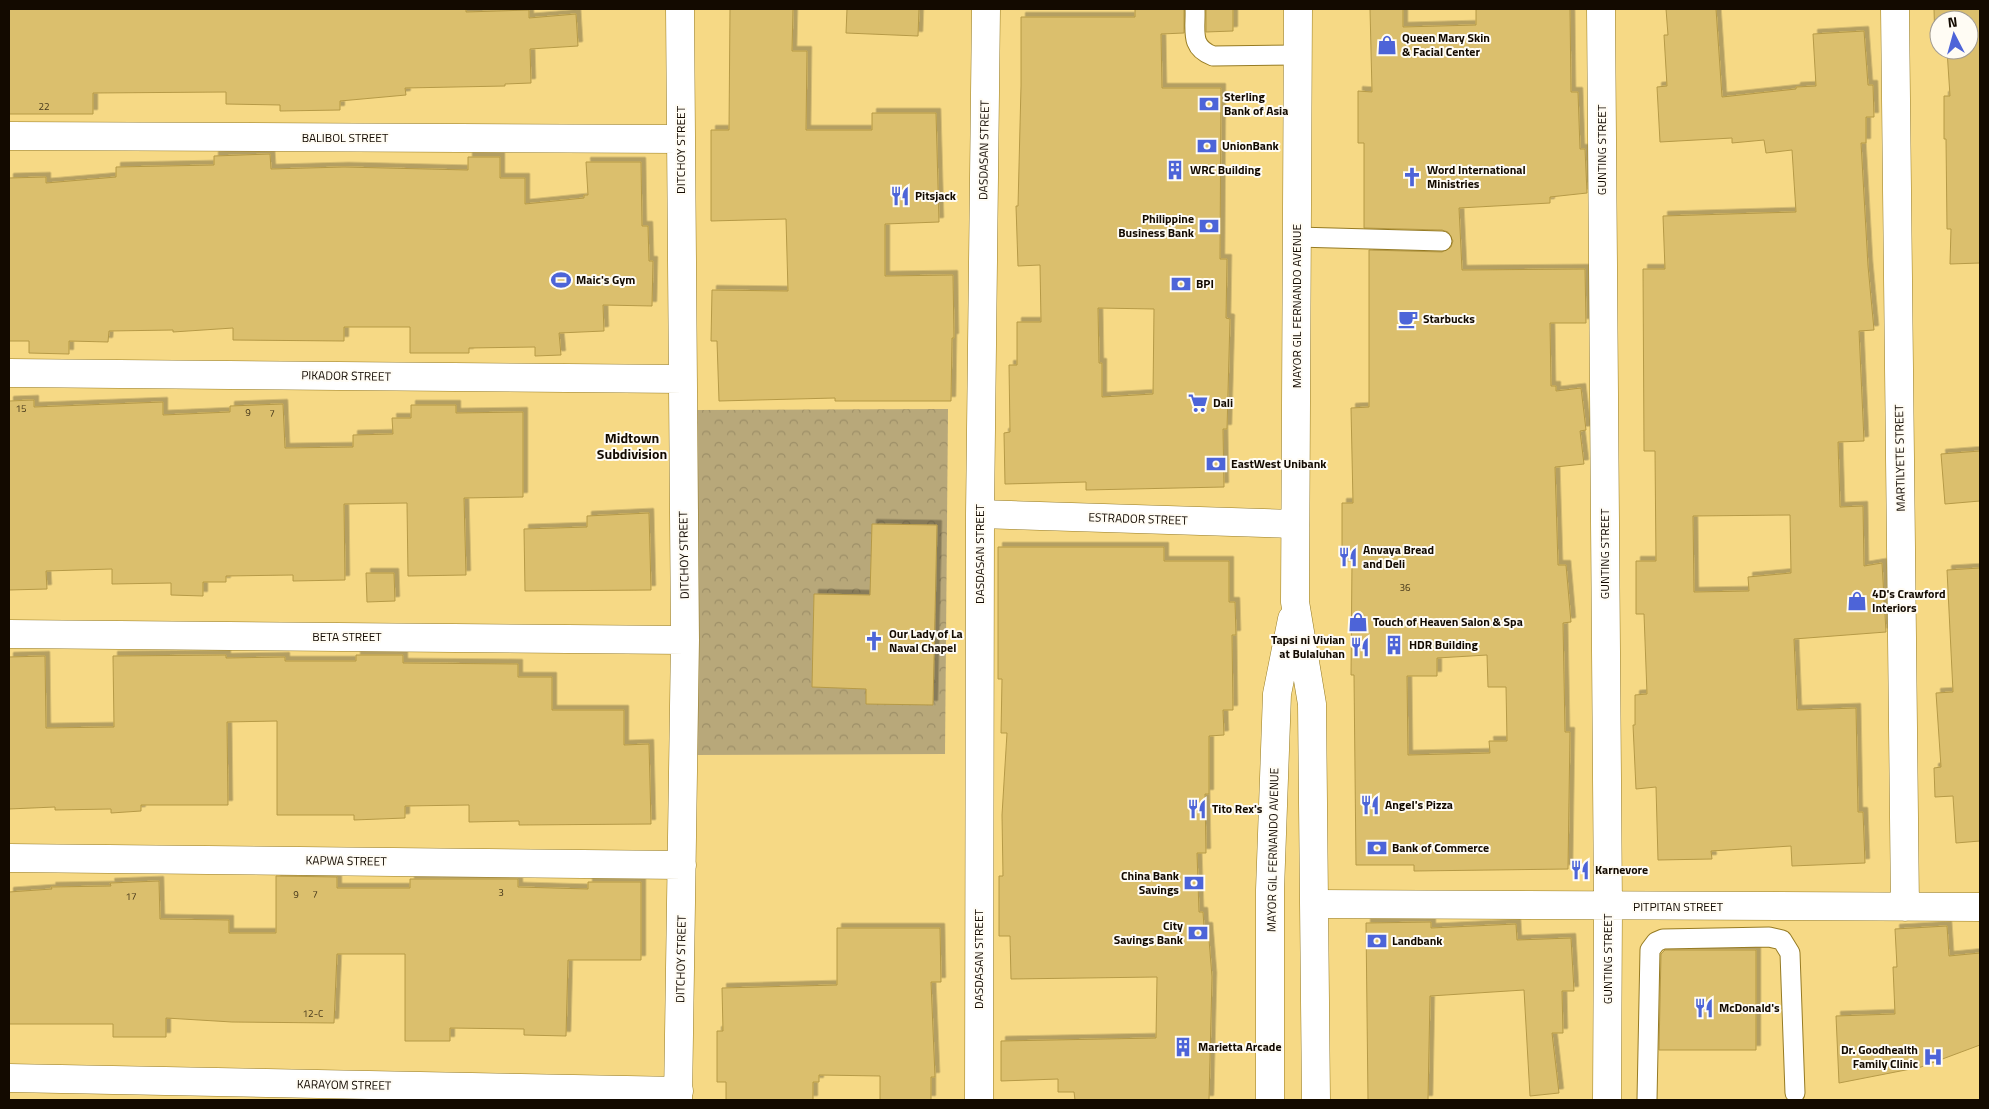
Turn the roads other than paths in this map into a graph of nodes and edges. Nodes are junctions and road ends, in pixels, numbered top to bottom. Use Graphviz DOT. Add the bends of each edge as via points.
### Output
graph roads {
  1 [pos="680,9"];
  2 [pos="986,9"];
  3 [pos="1195,9"];
  4 [pos="1298,9"];
  5 [pos="1602,9"];
  6 [pos="1895,9"];
  7 [pos="1298,55"];
  8 [pos="9,136"];
  9 [pos="681,139"];
  10 [pos="1297,237"];
  11 [pos="1442,241"];
  12 [pos="9,373"];
  13 [pos="683,379"];
  14 [pos="980,514"];
  15 [pos="1295,524"];
  16 [pos="1295,602"];
  17 [pos="9,634"];
  18 [pos="685,640"];
  19 [pos="9,858"];
  20 [pos="682,865"];
  21 [pos="1315,904"];
  22 [pos="1608,906"];
  23 [pos="1905,907"];
  24 [pos="1980,907"];
  25 [pos="9,1078"];
  26 [pos="1795,1093"];
  27 [pos="678,1095"];
  28 [pos="979,1100"];
  29 [pos="1270,1100"];
  30 [pos="1316,1100"];
  31 [pos="1607,1100"];
  32 [pos="1647,1100"];
  1 -- 9 [label="street, DITCHOY STREET"];
  2 -- 14 [label="street, DASDASAN STREET"];
  3 -- 7 [label="lane" via="1196,42 1202,52 1213,56"];
  4 -- 7 [label="street, MAYOR GIL FERNANDO AVENUE"];
  5 -- 22 [label="street, GUNTING STREET"];
  6 -- 23 [label="street, MARTILYETE STREET"];
  7 -- 10 [label="street, MAYOR GIL FERNANDO AVENUE"];
  8 -- 9 [label="street, BALIBOL STREET"];
  9 -- 13 [label="street, DITCHOY STREET"];
  10 -- 11 [label="lane"];
  10 -- 15 [label="street, MAYOR GIL FERNANDO AVENUE"];
  12 -- 13 [label="street, PIKADOR STREET"];
  13 -- 18 [label="street, DITCHOY STREET"];
  14 -- 15 [label="street, ESTRADOR STREET"];
  14 -- 28 [label="street, DASDASAN STREET"];
  15 -- 16 [label="street, MAYOR GIL FERNANDO AVENUE"];
  16 -- 21 [label="street, MAYOR GIL FERNANDO AVENUE" via="1312,704"];
  16 -- 29 [label="street, MAYOR GIL FERNANDO AVENUE" via="1277,694 1270,890"];
  17 -- 18 [label="street, BETA STREET"];
  18 -- 20 [label="street, DITCHOY STREET"];
  19 -- 20 [label="street, KAPWA STREET"];
  20 -- 27 [label="street, DITCHOY STREET"];
  21 -- 22 [label="street, PITPITAN STREET"];
  21 -- 30 [label="street, MAYOR GIL FERNANDO AVENUE"];
  22 -- 23 [label="street, PITPITAN STREET"];
  22 -- 31 [label="street, GUNTING STREET"];
  23 -- 24 [label="street, PITPITAN STREET"];
  25 -- 27 [label="street, KARAYOM STREET"];
  26 -- 32 [label="lane" via="1790,953 1782,940 1769,937 1663,939 1650,950"];
}
